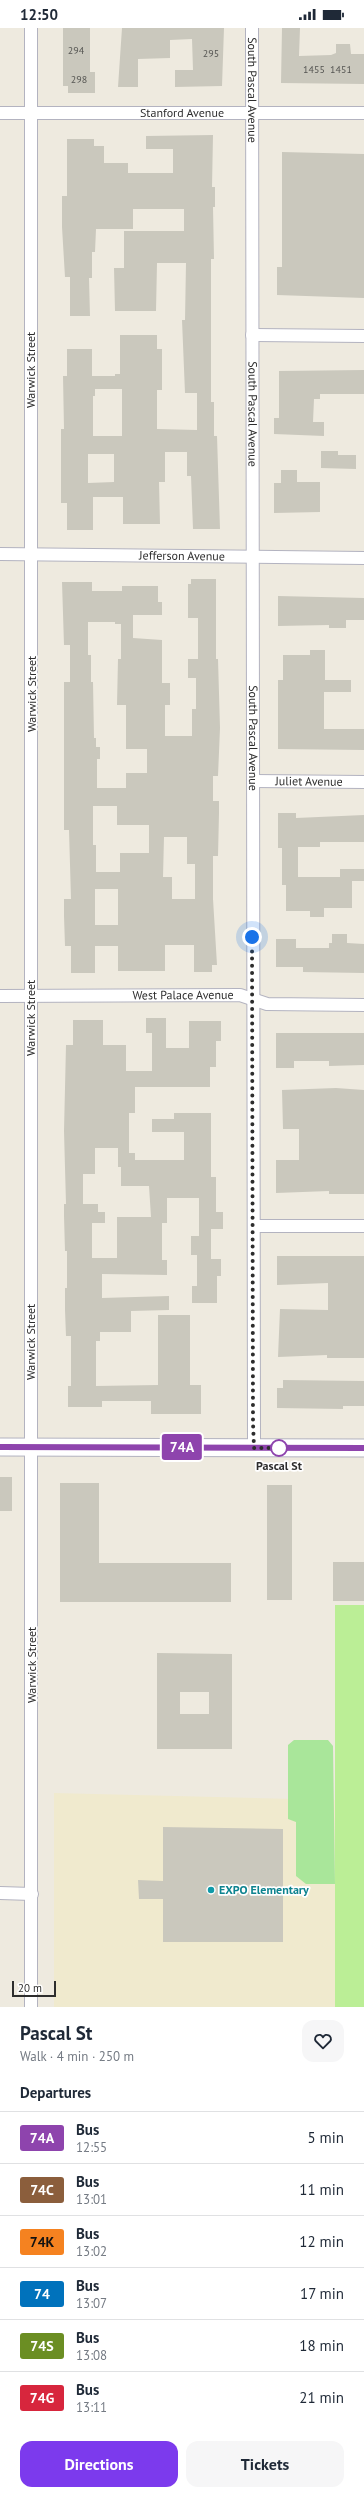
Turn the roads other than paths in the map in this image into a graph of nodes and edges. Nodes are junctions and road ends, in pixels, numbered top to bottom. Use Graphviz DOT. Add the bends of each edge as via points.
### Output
graph roads {
  1 [pos="31,28"];
  2 [pos="252,28"];
  3 [pos="252,112"];
  4 [pos="0,113"];
  5 [pos="30,113"];
  6 [pos="364,113"];
  7 [pos="252,335"];
  8 [pos="364,336"];
  9 [pos="0,554"];
  10 [pos="32,554"];
  11 [pos="253,557"];
  12 [pos="364,558"];
  13 [pos="253,781"];
  14 [pos="364,782"];
  15 [pos="0,996"];
  16 [pos="32,996"];
  17 [pos="252,999"];
  18 [pos="364,1005"];
  19 [pos="254,1226"];
  20 [pos="364,1226"];
  21 [pos="0,1447"];
  22 [pos="31,1448"];
  23 [pos="254,1448"];
  24 [pos="364,1448"];
  25 [pos="0,1893"];
  26 [pos="32,1894"];
  27 [pos="31,2007"];
  1 -- 5 [label="street, Warwick Street"];
  2 -- 3 [label="street, South Pascal Avenue"];
  3 -- 5 [label="street, Stanford Avenue"];
  3 -- 6 [label="street, Stanford Avenue"];
  3 -- 7 [label="street, South Pascal Avenue"];
  4 -- 5 [label="street, Stanford Avenue"];
  5 -- 10 [label="street, Warwick Street"];
  7 -- 8 [label="street"];
  7 -- 11 [label="street, South Pascal Avenue"];
  9 -- 10 [label="street, Jefferson Avenue"];
  10 -- 11 [label="street, Jefferson Avenue"];
  10 -- 16 [label="street, Warwick Street"];
  11 -- 12 [label="street, Jefferson Avenue"];
  11 -- 13 [label="street, South Pascal Avenue"];
  13 -- 14 [label="street, Juliet Avenue"];
  13 -- 17 [label="street, South Pascal Avenue"];
  15 -- 16 [label="street, West Palace Avenue"];
  16 -- 17 [label="street, West Palace Avenue" via="240,995"];
  16 -- 22 [label="street, Warwick Street"];
  17 -- 18 [label="street, West Palace Avenue" via="268,1004"];
  17 -- 19 [label="street, South Pascal Avenue"];
  19 -- 20 [label="street"];
  19 -- 23 [label="street, South Pascal Avenue"];
  21 -- 22 [label="main road"];
  22 -- 23 [label="main road"];
  22 -- 26 [label="street, Warwick Street"];
  23 -- 24 [label="main road"];
  25 -- 26 [label="street"];
  26 -- 27 [label="street, Warwick Street"];
}
